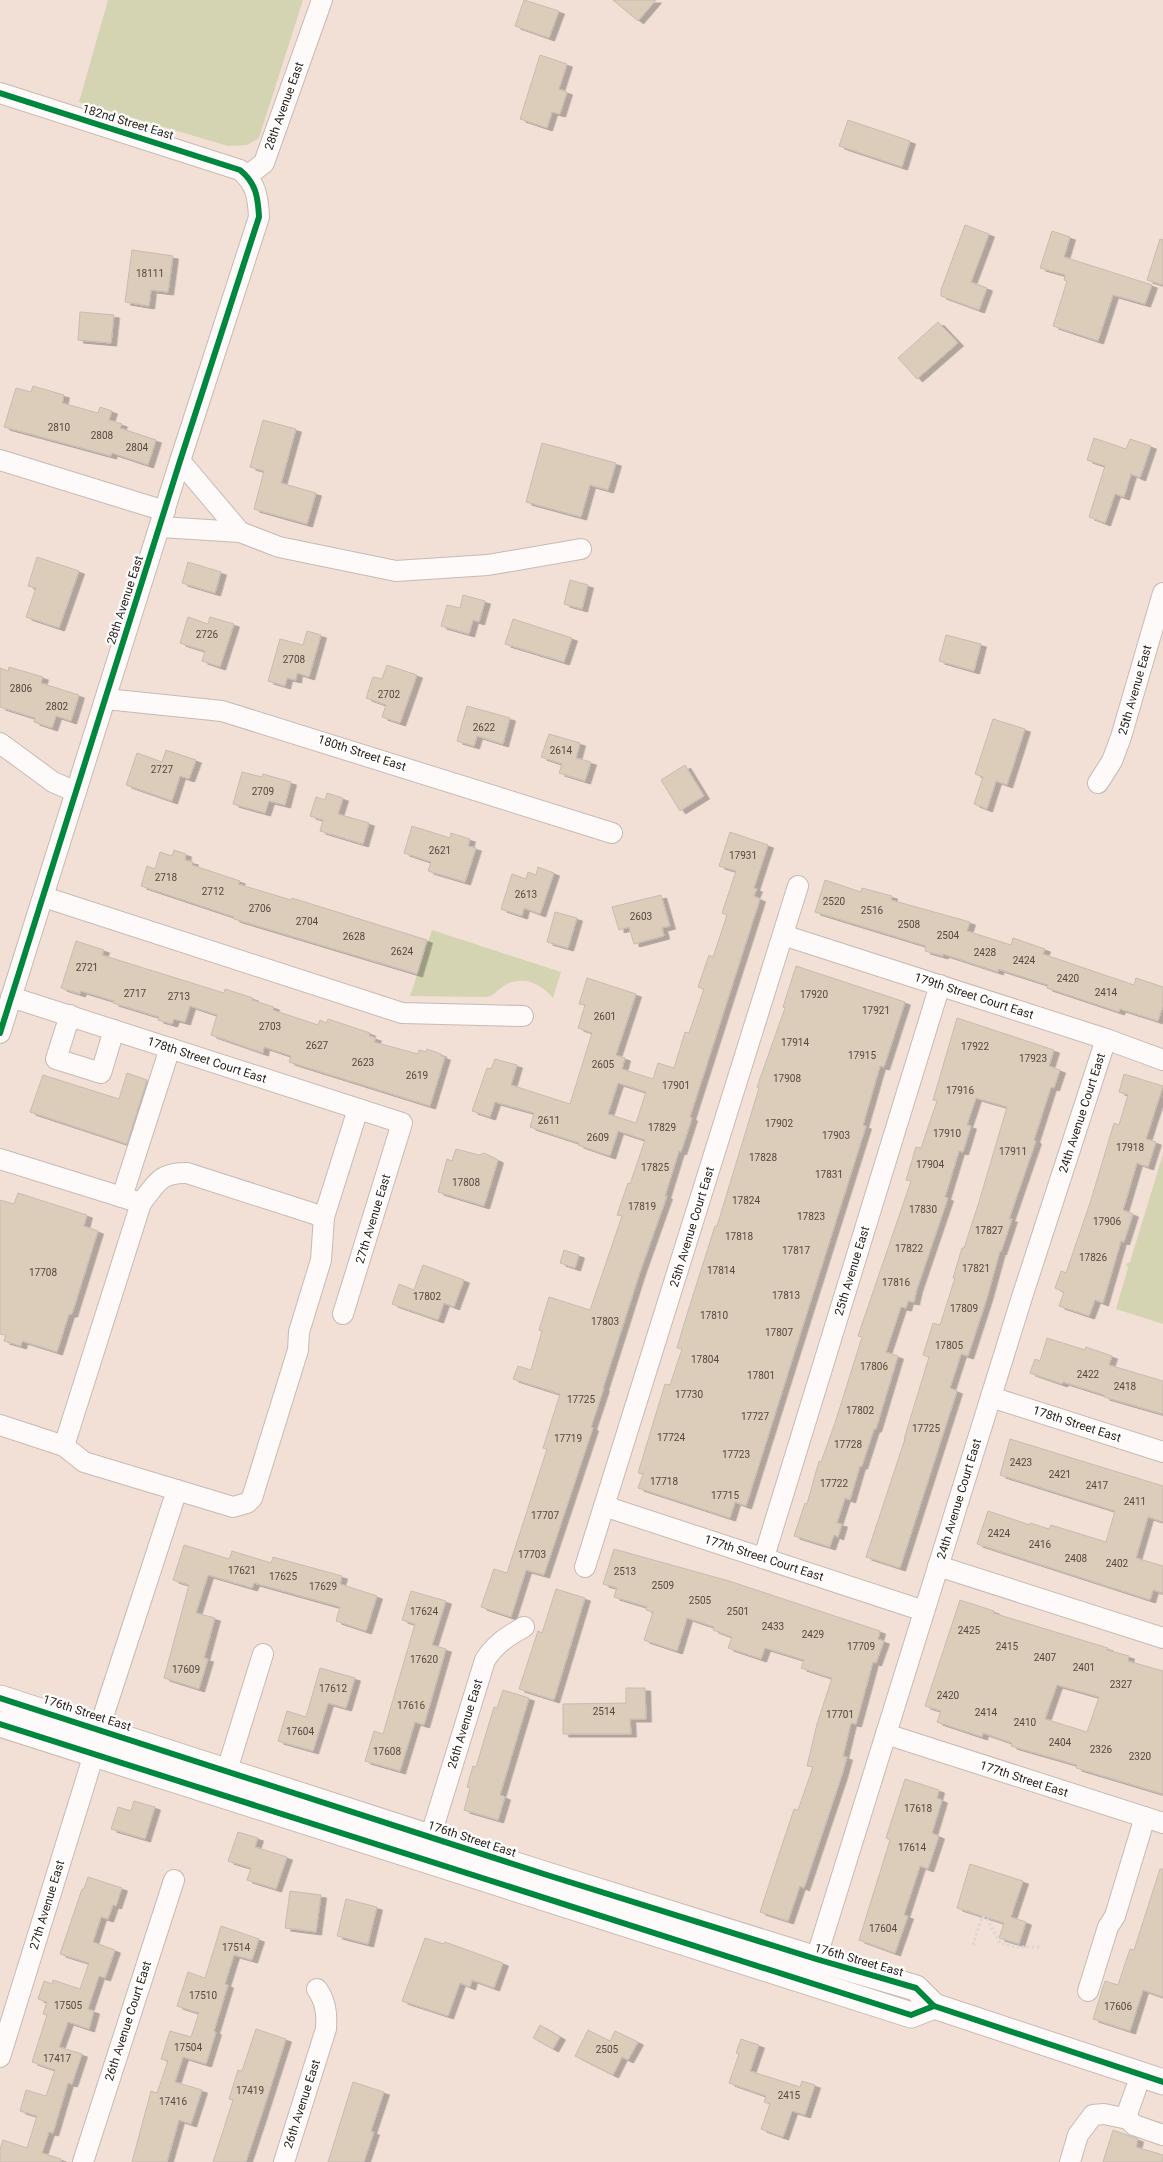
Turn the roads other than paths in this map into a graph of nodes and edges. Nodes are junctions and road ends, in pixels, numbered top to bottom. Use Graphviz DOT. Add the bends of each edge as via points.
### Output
graph roads {
  1 [pos="322,0"];
  2 [pos="0,93"];
  3 [pos="247,176"];
  4 [pos="0,460"];
  5 [pos="180,461"];
  6 [pos="162,519"];
  7 [pos="240,532"];
  8 [pos="581,549"];
  9 [pos="1163,593"];
  10 [pos="106,699"];
  11 [pos="0,743"];
  12 [pos="1098,783"];
  13 [pos="76,792"];
  14 [pos="612,833"];
  15 [pos="798,886"];
  16 [pos="44,897"];
  17 [pos="784,935"];
  18 [pos="940,985"];
  19 [pos="11,997"];
  20 [pos="70,1016"];
  21 [pos="523,1016"];
  22 [pos="114,1030"];
  23 [pos="0,1033"];
  24 [pos="1106,1040"];
  25 [pos="170,1048"];
  26 [pos="1163,1060"];
  27 [pos="358,1109"];
  28 [pos="402,1123"];
  29 [pos="0,1158"];
  30 [pos="131,1200"];
  31 [pos="324,1217"];
  32 [pos="343,1314"];
  33 [pos="991,1397"];
  34 [pos="0,1426"];
  35 [pos="64,1446"];
  36 [pos="1163,1452"];
  37 [pos="177,1490"];
  38 [pos="604,1506"];
  39 [pos="764,1557"];
  40 [pos="938,1566"];
  41 [pos="585,1567"];
  42 [pos="924,1611"];
  43 [pos="524,1627"];
  44 [pos="1163,1638"];
  45 [pos="264,1654"];
  46 [pos="0,1698"];
  47 [pos="0,1724"];
  48 [pos="99,1728"];
  49 [pos="886,1734"];
  50 [pos="94,1754"];
  51 [pos="227,1770"];
  52 [pos="1154,1820"];
  53 [pos="317,1826"];
  54 [pos="430,1838"];
  55 [pos="458,1846"];
  56 [pos="174,1880"];
  57 [pos="816,1959"];
  58 [pos="317,1990"];
  59 [pos="1088,1991"];
  60 [pos="934,2006"];
  61 [pos="0,2057"];
  62 [pos="1152,2078"];
  63 [pos="1128,2119"];
  64 [pos="1163,2135"];
  65 [pos="83,2162"];
  66 [pos="284,2162"];
  67 [pos="1070,2162"];
  1 -- 3 [label="street, 28th Avenue East" via="264,163"];
  2 -- 3 [label="street, 182nd Street East" via="220,163"];
  3 -- 5 [label="street, 28th Avenue East" via="257,190 260,216"];
  4 -- 6 [label="street"];
  5 -- 6 [label="street, 28th Avenue East"];
  5 -- 7 [label="street"];
  6 -- 7 [label="street"];
  6 -- 10 [label="street, 28th Avenue East"];
  7 -- 8 [label="street" via="279,547 396,571 488,565"];
  9 -- 12 [label="street, 25th Avenue East" via="1121,737 1112,761"];
  10 -- 13 [label="street, 28th Avenue East"];
  10 -- 14 [label="street, 180th Street East" via="222,711"];
  11 -- 13 [label="street" via="53,782"];
  13 -- 16 [label="street, 28th Avenue East"];
  15 -- 17 [label="street, 25th Avenue Court East"];
  16 -- 19 [label="street, 28th Avenue East"];
  16 -- 21 [label="street" via="402,1013"];
  17 -- 18 [label="street, 179th Street Court East"];
  17 -- 38 [label="street, 25th Avenue Court East"];
  18 -- 24 [label="street, 179th Street Court East"];
  18 -- 39 [label="street, 25th Avenue East"];
  19 -- 20 [label="street, 178th Street Court East"];
  19 -- 23 [label="street, 28th Avenue East"];
  20 -- 22 [label="street, 178th Street Court East"];
  20 -- 22 [label="street" via="56,1059 101,1073"];
  22 -- 25 [label="street, 178th Street Court East"];
  24 -- 26 [label="street, 179th Street Court East"];
  24 -- 33 [label="street, 24th Avenue Court East"];
  25 -- 27 [label="street, 178th Street Court East"];
  25 -- 30 [label="street"];
  27 -- 28 [label="street, 178th Street Court East"];
  27 -- 31 [label="street"];
  28 -- 32 [label="street, 27th Avenue East"];
  29 -- 30 [label="street"];
  30 -- 31 [label="street" via="159,1179 176,1172"];
  30 -- 35 [label="street"];
  31 -- 37 [label="street" via="321,1260 299,1332 298,1350 252,1498 233,1507"];
  33 -- 36 [label="street, 178th Street East"];
  33 -- 40 [label="street, 24th Avenue Court East"];
  34 -- 35 [label="street"];
  35 -- 37 [label="street" via="84,1462"];
  37 -- 48 [label="street"];
  38 -- 39 [label="street, 177th Street Court East"];
  38 -- 41 [label="street, 25th Avenue Court East"];
  39 -- 42 [label="street, 177th Street Court East"];
  40 -- 42 [label="street, 24th Avenue Court East"];
  40 -- 44 [label="street"];
  42 -- 49 [label="street, 24th Avenue Court East"];
  43 -- 54 [label="street, 26th Avenue East" via="492,1649 485,1660"];
  45 -- 51 [label="street"];
  46 -- 48 [label="main road, 176th Street East"];
  47 -- 50 [label="main road"];
  48 -- 51 [label="main road, 176th Street East"];
  49 -- 52 [label="street, 177th Street East"];
  49 -- 57 [label="street, 24th Avenue Court East"];
  50 -- 53 [label="main road"];
  50 -- 61 [label="street, 27th Avenue East"];
  51 -- 54 [label="main road, 176th Street East"];
  52 -- 59 [label="street" via="1108,1927"];
  53 -- 55 [label="main road" via="333,1816 447,1855"];
  53 -- 60 [label="main road" via="911,2016"];
  54 -- 55 [label="main road, 176th Street East"];
  55 -- 57 [label="main road, 176th Street East"];
  56 -- 65 [label="street, 26th Avenue Court East"];
  57 -- 60 [label="main road, 176th Street East" via="916,1988"];
  58 -- 66 [label="street, 26th Avenue East" via="327,2012 326,2029"];
  60 -- 62 [label="main road, 176th Street East"];
  62 -- 63 [label="street" via="1127,2114"];
  63 -- 64 [label="street" via="1134,2125"];
  63 -- 67 [label="street" via="1093,2115 1078,2135"];
}
